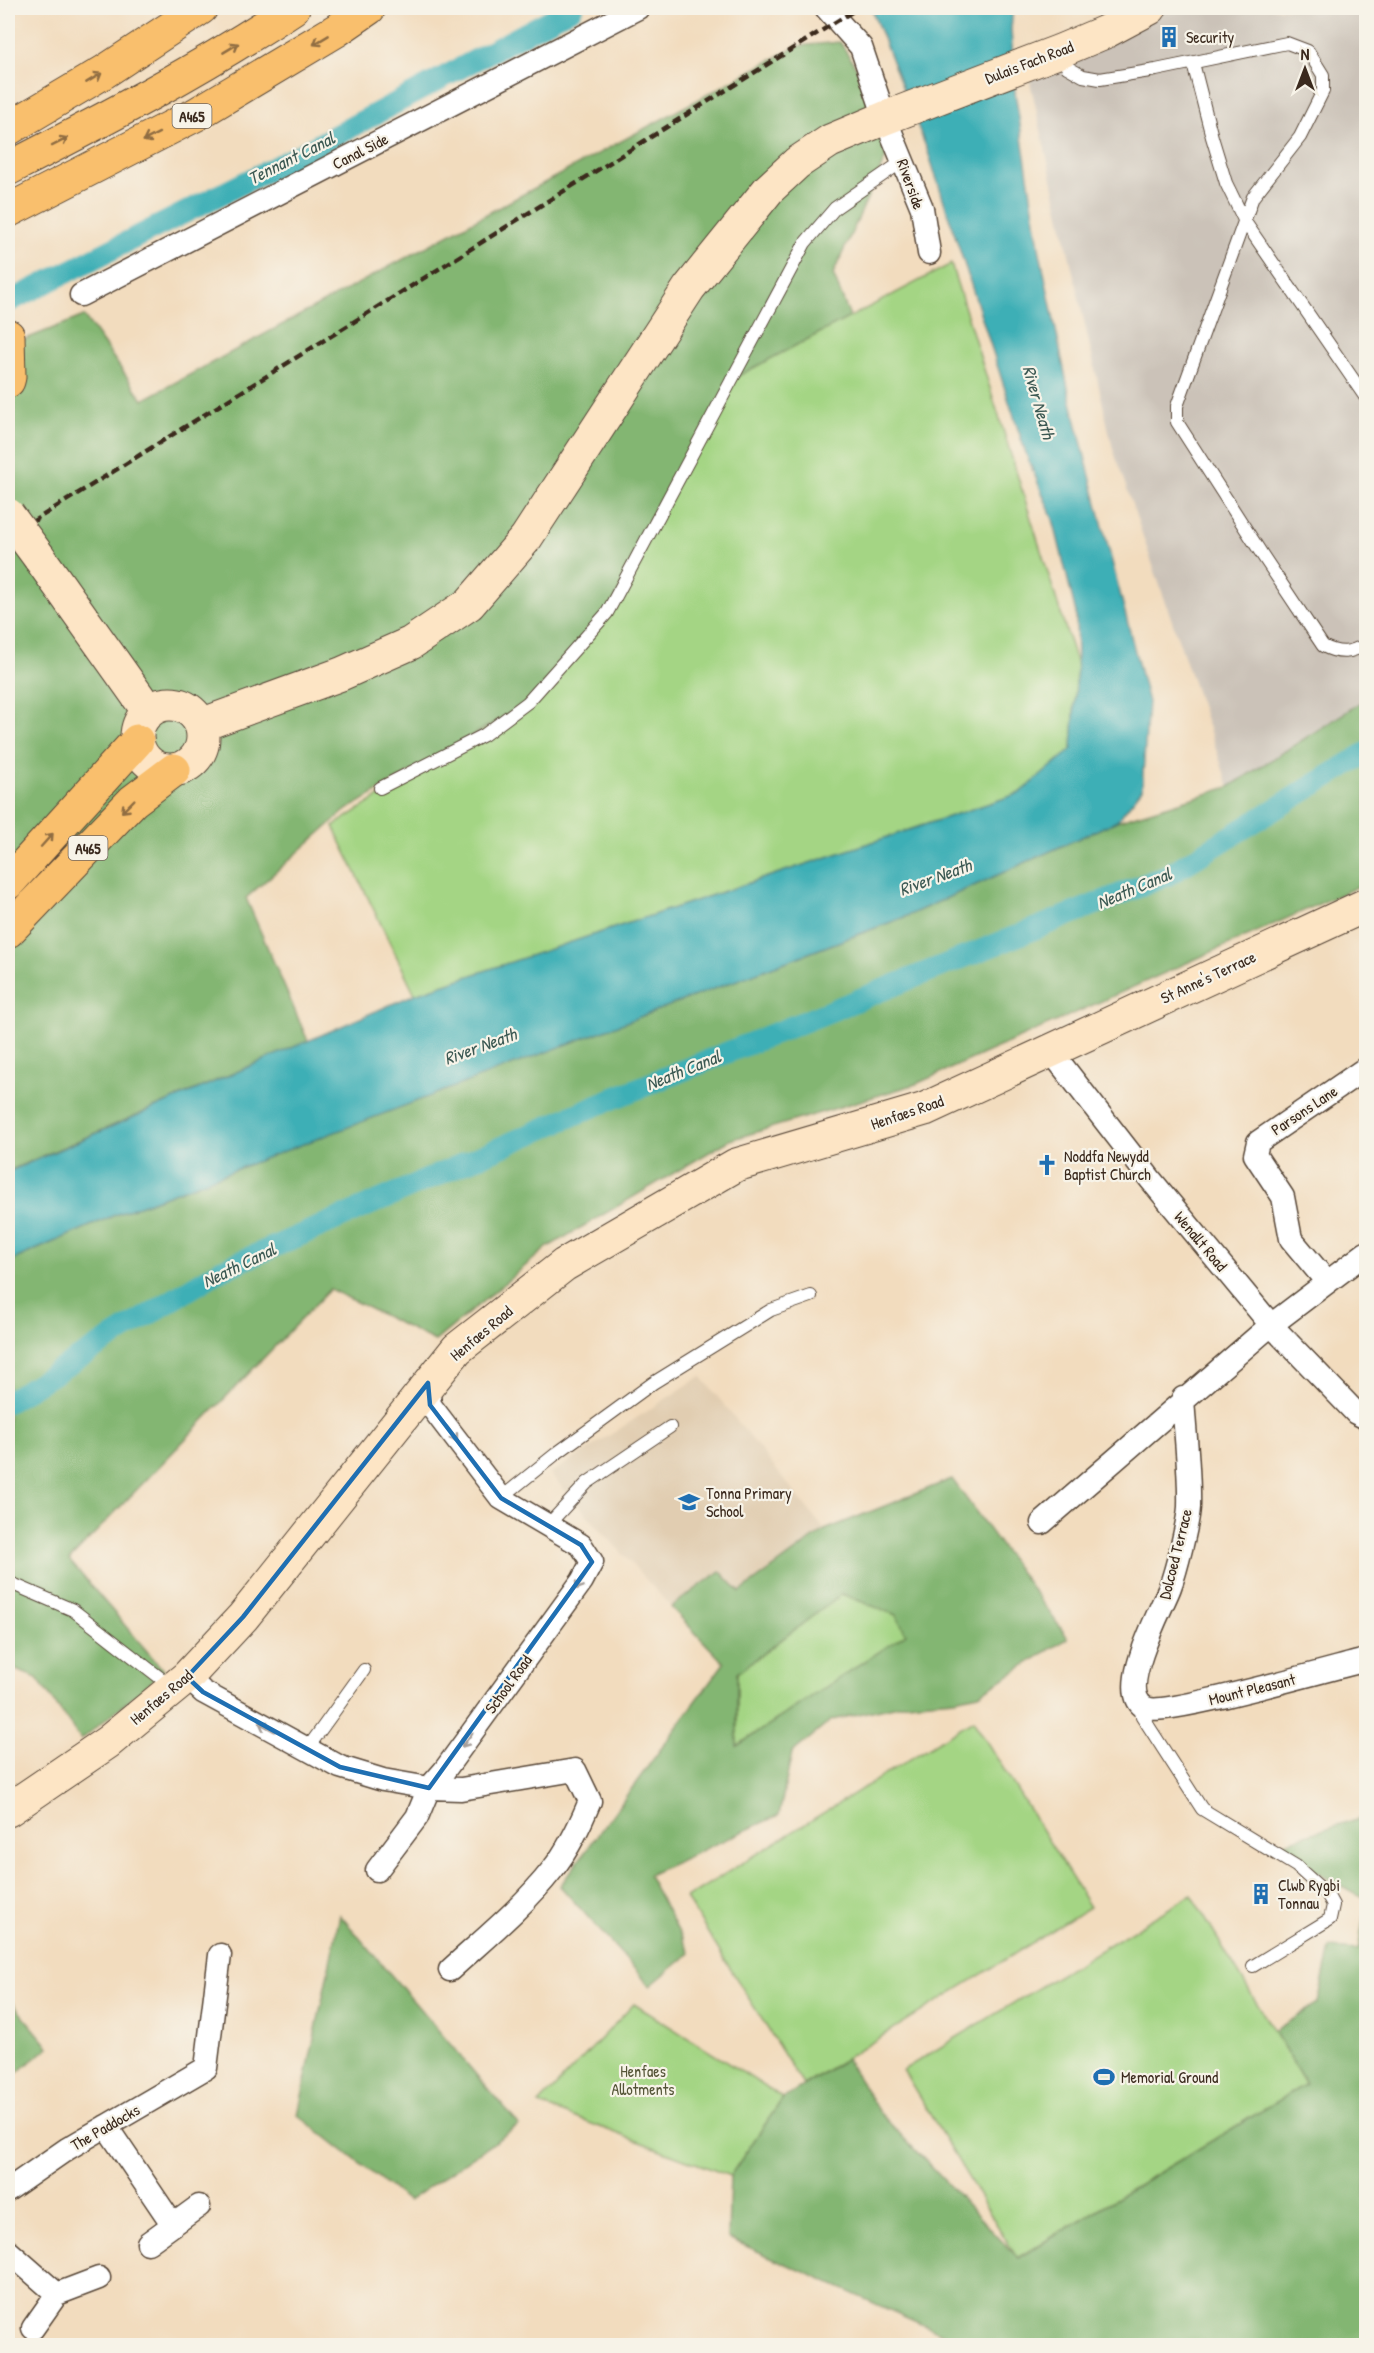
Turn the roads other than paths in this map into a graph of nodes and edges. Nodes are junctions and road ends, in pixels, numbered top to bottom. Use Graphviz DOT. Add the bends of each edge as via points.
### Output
graph roads {
  1 [pos="201,8"];
  2 [pos="292,8"];
  3 [pos="369,8"];
  4 [pos="638,8"];
  5 [pos="826,8"];
  6 [pos="1150,8"];
  7 [pos="1046,56"];
  8 [pos="1193,63"];
  9 [pos="895,114"];
  10 [pos="8,129"];
  11 [pos="903,161"];
  12 [pos="8,169"];
  13 [pos="12,211"];
  14 [pos="1245,222"];
  15 [pos="929,253"];
  16 [pos="81,295"];
  17 [pos="8,341"];
  18 [pos="8,381"];
  19 [pos="1366,398"];
  20 [pos="8,515"];
  21 [pos="1366,644"];
  22 [pos="201,725"];
  23 [pos="143,727"];
  24 [pos="174,770"];
  25 [pos="380,788"];
  26 [pos="8,884"];
  27 [pos="1366,904"];
  28 [pos="8,931"];
  29 [pos="1050,1050"];
  30 [pos="1366,1068"];
  31 [pos="1366,1253"];
  32 [pos="1328,1282"];
  33 [pos="811,1296"];
  34 [pos="1271,1325"];
  35 [pos="428,1383"];
  36 [pos="1183,1398"];
  37 [pos="1366,1418"];
  38 [pos="670,1426"];
  39 [pos="501,1498"];
  40 [pos="1042,1523"];
  41 [pos="548,1524"];
  42 [pos="8,1582"];
  43 [pos="1366,1660"];
  44 [pos="364,1670"];
  45 [pos="180,1682"];
  46 [pos="1139,1703"];
  47 [pos="307,1749"];
  48 [pos="429,1788"];
  49 [pos="8,1810"];
  50 [pos="376,1870"];
  51 [pos="220,1955"];
  52 [pos="1253,1966"];
  53 [pos="450,1970"];
  54 [pos="106,2126"];
  55 [pos="8,2190"];
  56 [pos="199,2206"];
  57 [pos="173,2225"];
  58 [pos="148,2243"];
  59 [pos="8,2251"];
  60 [pos="99,2278"];
  61 [pos="57,2294"];
  62 [pos="33,2328"];
  10 -- 1 [label="main road, one-way"];
  12 -- 2 [label="main road, A465, one-way" via="234,47"];
  3 -- 13 [label="main road, A465, one-way" via="195,115"];
  4 -- 16 [label="street, Canal Side"];
  5 -- 9 [label="street, Riverside" via="861,47"];
  6 -- 7 [label="main road, Dulais Fach Road"];
  7 -- 8 [label="lane" via="1083,76 1100,79"];
  7 -- 9 [label="main road, Dulais Fach Road"];
  8 -- 14 [label="lane" via="1220,165"];
  8 -- 14 [label="lane" via="1287,43 1308,51 1323,75 1323,91 1300,137 1253,197"];
  9 -- 11 [label="street, Riverside"];
  9 -- 22 [label="main road, Dulais Fach Road" via="830,141 769,189 689,288 526,537 469,604 411,643 341,674"];
  11 -- 15 [label="street, Riverside" via="922,208"];
  11 -- 25 [label="lane" via="835,208 805,243 607,613 528,702 484,735"];
  14 -- 19 [label="lane"];
  14 -- 21 [label="lane" via="1177,406 1177,422 1323,646 1353,652"];
  17 -- 18 [label="main road"];
  20 -- 23 [label="main road, bridge" via="39,557"];
  22 -- 23 [label="main road" via="188,709 178,705 158,707"];
  22 -- 24 [label="main road" via="204,735 199,754"];
  23 -- 24 [label="main road" via="140,751 154,766"];
  26 -- 23 [label="main road, A465, one-way"];
  24 -- 28 [label="main road, A465, one-way" via="134,801"];
  27 -- 29 [label="main road, St Anne's Terrace"];
  29 -- 34 [label="street, Wenallt Road"];
  29 -- 35 [label="main road, Henfaes Road" via="925,1108 736,1165 564,1265 457,1349"];
  30 -- 32 [label="street, Parsons Lane" via="1258,1142 1256,1148 1255,1155 1282,1197 1291,1239"];
  31 -- 32 [label="street"];
  32 -- 34 [label="street"];
  33 -- 39 [label="lane" via="771,1310 653,1383"];
  34 -- 36 [label="street"];
  34 -- 37 [label="street, Wenallt Road" via="1356,1413"];
  35 -- 39 [label="street, School Road, one-way" via="430,1405"];
  35 -- 45 [label="main road, Henfaes Road" via="243,1617"];
  36 -- 40 [label="street"];
  36 -- 46 [label="street, Dolcoed Terrace" via="1189,1509 1171,1585 1141,1654 1134,1692"];
  38 -- 41 [label="lane" via="587,1483"];
  39 -- 41 [label="street, School Road"];
  41 -- 48 [label="street, School Road, one-way" via="580,1545 592,1562 575,1591"];
  42 -- 45 [label="lane" via="73,1610"];
  43 -- 46 [label="street, Mount Pleasant" via="1200,1702 1156,1710"];
  44 -- 47 [label="lane"];
  47 -- 45 [label="street, one-way"];
  45 -- 49 [label="main road, Henfaes Road" via="108,1742"];
  46 -- 52 [label="lane" via="1142,1716 1202,1809 1296,1866 1327,1893 1333,1905 1330,1919"];
  47 -- 48 [label="street" via="340,1767"];
  48 -- 50 [label="street" via="417,1817"];
  48 -- 53 [label="street" via="461,1789 575,1770 590,1801 575,1835 552,1870 510,1916"];
  51 -- 54 [label="street, The Paddocks" via="206,2068"];
  54 -- 55 [label="street, The Paddocks"];
  54 -- 57 [label="street"];
  56 -- 57 [label="street"];
  57 -- 58 [label="street"];
  59 -- 61 [label="street"];
  60 -- 61 [label="street"];
  61 -- 62 [label="street"];
}
